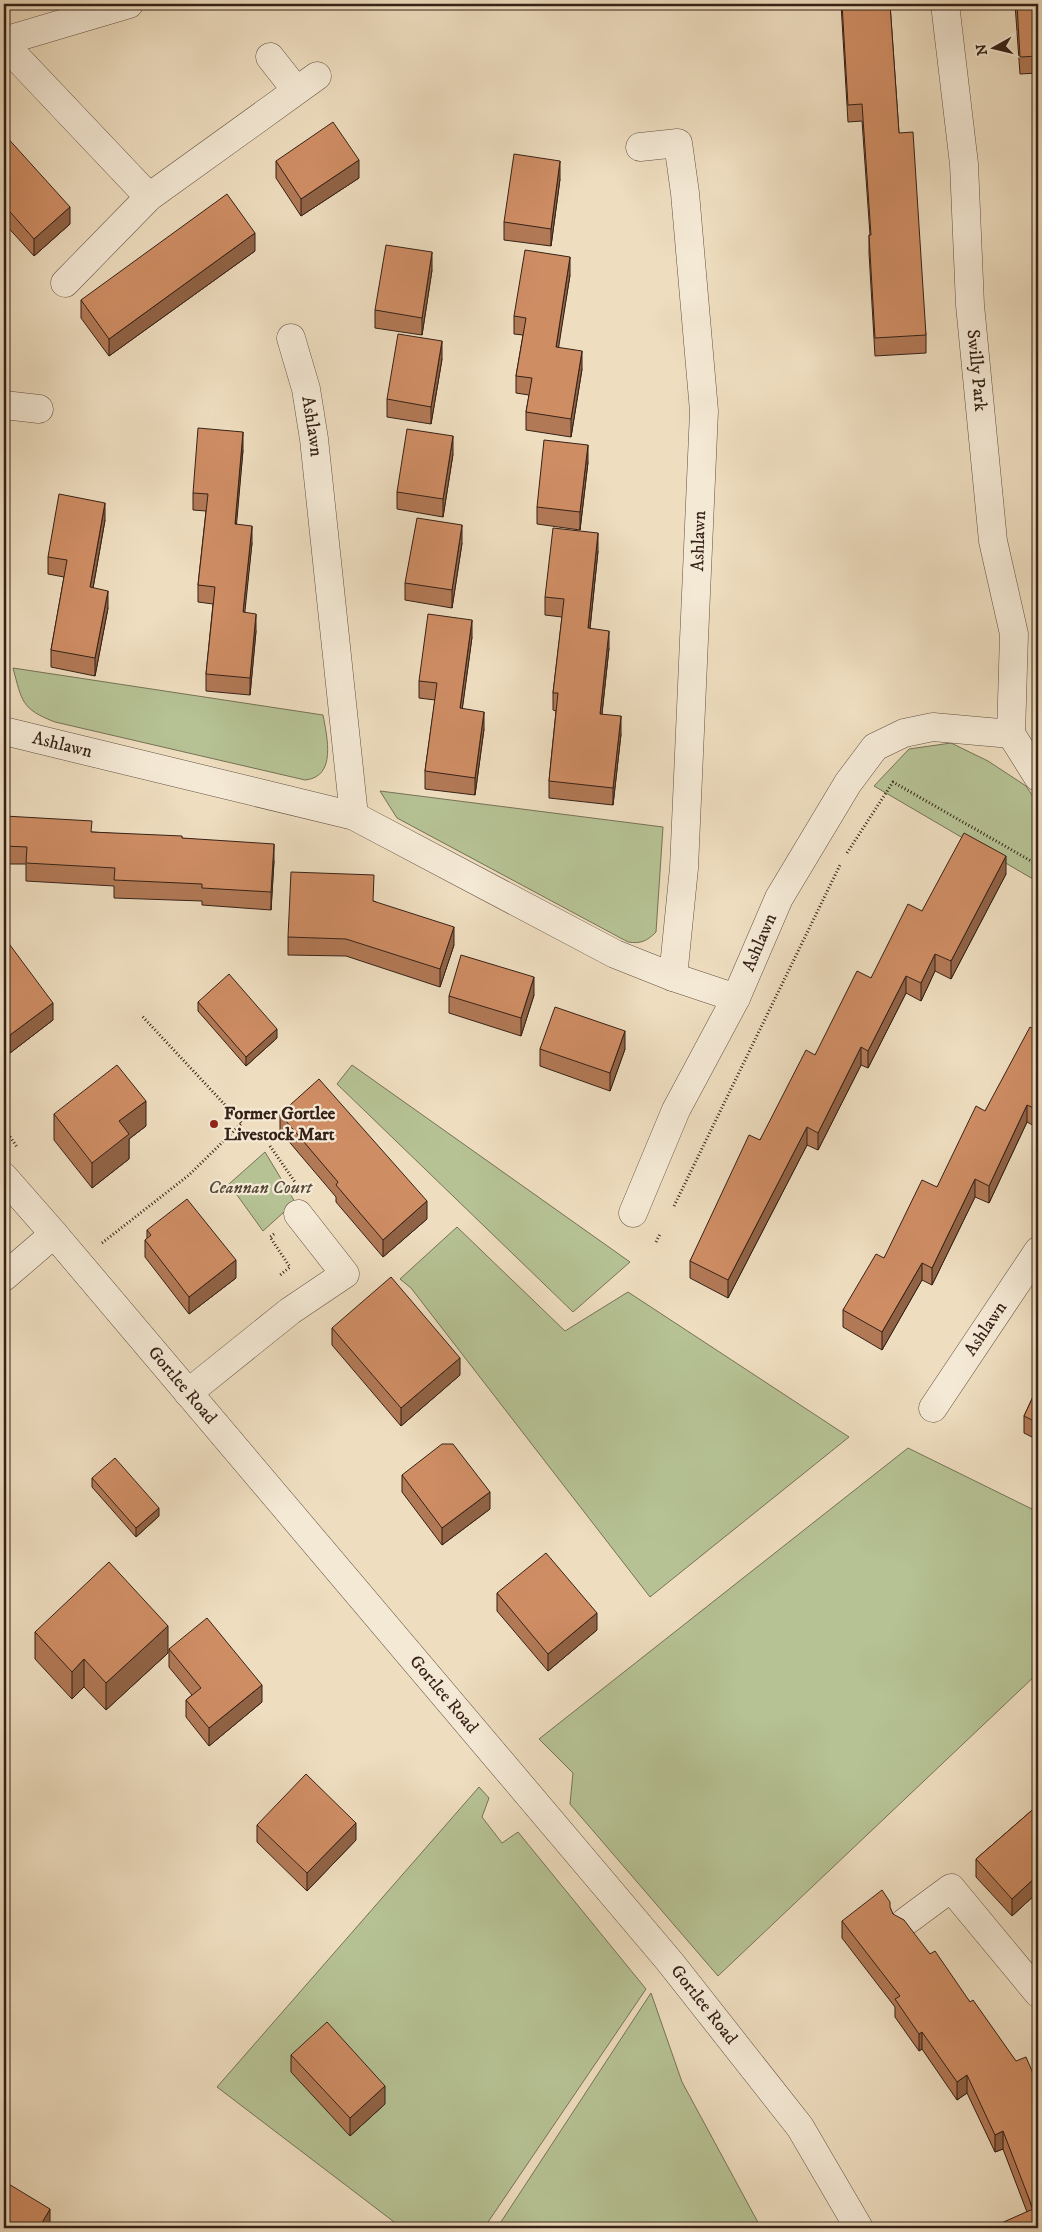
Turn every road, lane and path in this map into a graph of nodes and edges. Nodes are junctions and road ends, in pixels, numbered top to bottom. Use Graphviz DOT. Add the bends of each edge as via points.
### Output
graph roads {
  1 [pos="129,4"];
  2 [pos="945,4"];
  3 [pos="4,43"];
  4 [pos="270,57"];
  5 [pos="640,147"];
  6 [pos="149,197"];
  7 [pos="65,283"];
  8 [pos="291,338"];
  9 [pos="4,405"];
  10 [pos="39,409"];
  11 [pos="4,730"];
  12 [pos="1011,734"];
  13 [pos="1038,777"];
  14 [pos="354,816"];
  15 [pos="1038,865"];
  16 [pos="672,977"];
  17 [pos="736,998"];
  18 [pos="142,1016"];
  19 [pos="4,1128"];
  20 [pos="270,1146"];
  21 [pos="19,1150"];
  22 [pos="4,1177"];
  23 [pos="673,1208"];
  24 [pos="633,1212"];
  25 [pos="298,1214"];
  26 [pos="664,1225"];
  27 [pos="54,1234"];
  28 [pos="656,1242"];
  29 [pos="1038,1251"];
  30 [pos="78,1262"];
  31 [pos="4,1276"];
  32 [pos="276,1279"];
  33 [pos="188,1393"];
  34 [pos="933,1408"];
  35 [pos="905,1922"];
  36 [pos="1035,1983"];
  37 [pos="859,2228"];
  1 -- 3 [label="street"];
  2 -- 12 [label="street, Swilly Park" via="964,164 970,305 993,541 1014,634"];
  3 -- 6 [label="street"];
  4 -- 6 [label="street" via="306,83"];
  5 -- 16 [label="street, Ashlawn" via="678,143 704,411 684,868"];
  6 -- 7 [label="street"];
  8 -- 14 [label="street, Ashlawn" via="306,389 314,439"];
  9 -- 10 [label="street"];
  11 -- 14 [label="street, Ashlawn"];
  12 -- 13 [label="street"];
  12 -- 17 [label="street, Ashlawn" via="933,727 904,733 876,747 848,783 779,898"];
  14 -- 16 [label="street, Ashlawn" via="615,954"];
  15 -- 23 [label="path" via="893,782 842,860"];
  16 -- 17 [label="street, Ashlawn"];
  17 -- 24 [label="street, Ashlawn" via="676,1110"];
  18 -- 30 [label="path" via="242,1123 189,1175"];
  19 -- 21 [label="path"];
  20 -- 25 [label="path" via="311,1204"];
  22 -- 27 [label="street, Gortlee Road"];
  25 -- 32 [label="path" via="270,1237 290,1267"];
  25 -- 33 [label="street" via="345,1274 290,1311"];
  26 -- 28 [label="path"];
  27 -- 30 [label="street, Gortlee Road"];
  27 -- 31 [label="street"];
  29 -- 34 [label="street, Ashlawn"];
  30 -- 33 [label="street, Gortlee Road"];
  33 -- 37 [label="street, Gortlee Road" via="670,1962 800,2127"];
  35 -- 36 [label="street" via="951,1888"];
}
